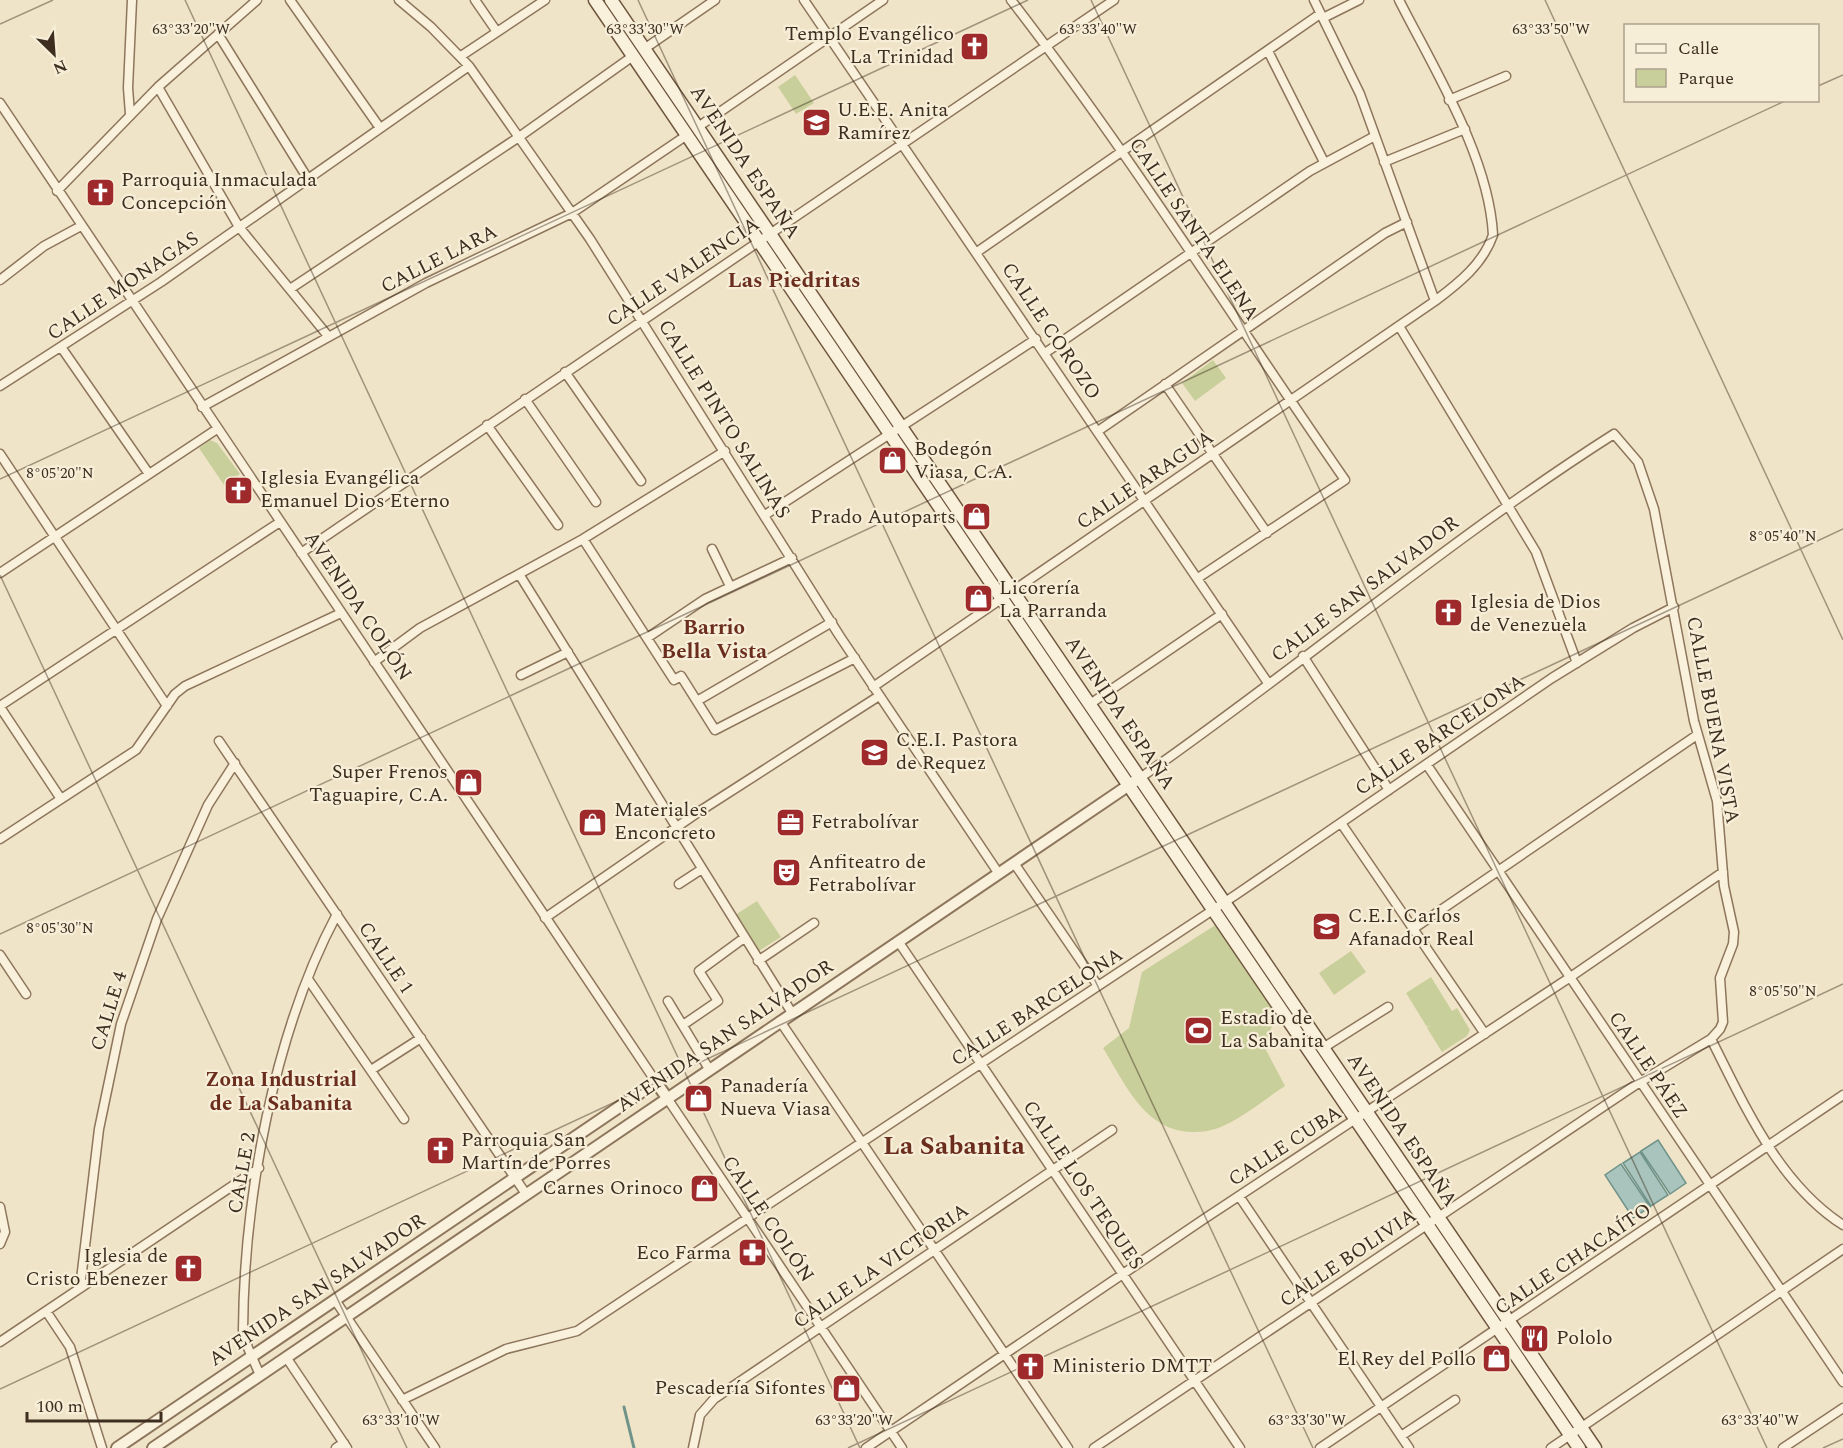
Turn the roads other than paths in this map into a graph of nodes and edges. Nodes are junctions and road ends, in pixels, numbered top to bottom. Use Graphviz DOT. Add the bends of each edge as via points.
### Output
graph roads {
  1 [pos="257,0"];
  2 [pos="290,0"];
  3 [pos="399,0"];
  4 [pos="475,0"];
  5 [pos="545,0"];
  6 [pos="595,0"];
  7 [pos="611,0"];
  8 [pos="716,0"];
  9 [pos="804,0"];
  10 [pos="883,0"];
  11 [pos="1011,0"];
  12 [pos="1114,0"];
  13 [pos="1314,0"];
  14 [pos="1359,0"];
  15 [pos="1399,0"];
  16 [pos="129,2"];
  17 [pos="1322,16"];
  18 [pos="497,32"];
  19 [pos="218,34"];
  20 [pos="830,36"];
  21 [pos="1046,46"];
  22 [pos="644,49"];
  23 [pos="1268,51"];
  24 [pos="461,56"];
  25 [pos="633,56"];
  26 [pos="469,66"];
  27 [pos="1506,76"];
  28 [pos="158,87"];
  29 [pos="1449,100"];
  30 [pos="0,103"];
  31 [pos="130,114"];
  32 [pos="698,127"];
  33 [pos="380,128"];
  34 [pos="1465,129"];
  35 [pos="687,135"];
  36 [pos="1375,136"];
  37 [pos="519,137"];
  38 [pos="903,143"];
  39 [pos="1121,151"];
  40 [pos="1324,162"];
  41 [pos="1384,162"];
  42 [pos="308,179"];
  43 [pos="57,191"];
  44 [pos="572,213"];
  45 [pos="1407,222"];
  46 [pos="81,226"];
  47 [pos="239,227"];
  48 [pos="771,234"];
  49 [pos="759,241"];
  50 [pos="977,252"];
  51 [pos="1190,252"];
  52 [pos="0,280"];
  53 [pos="290,289"];
  54 [pos="131,301"];
  55 [pos="1435,301"];
  56 [pos="642,319"];
  57 [pos="1399,326"];
  58 [pos="1243,330"];
  59 [pos="328,336"];
  60 [pos="1036,339"];
  61 [pos="60,347"];
  62 [pos="1045,353"];
  63 [pos="565,372"];
  64 [pos="1165,384"];
  65 [pos="0,386"];
  66 [pos="525,399"];
  67 [pos="1290,401"];
  68 [pos="202,407"];
  69 [pos="487,425"];
  70 [pos="903,428"];
  71 [pos="217,429"];
  72 [pos="1098,431"];
  73 [pos="1614,434"];
  74 [pos="891,435"];
  75 [pos="725,451"];
  76 [pos="0,454"];
  77 [pos="1214,454"];
  78 [pos="148,474"];
  79 [pos="641,482"];
  80 [pos="1146,500"];
  81 [pos="596,502"];
  82 [pos="1508,504"];
  83 [pos="765,515"];
  84 [pos="280,522"];
  85 [pos="558,525"];
  86 [pos="1267,532"];
  87 [pos="55,536"];
  88 [pos="583,539"];
  89 [pos="712,549"];
  90 [pos="301,553"];
  91 [pos="792,558"];
  92 [pos="0,573"];
  93 [pos="519,574"];
  94 [pos="1198,578"];
  95 [pos="730,586"];
  96 [pos="1013,590"];
  97 [pos="1002,598"];
  98 [pos="1674,607"];
  99 [pos="341,613"];
  100 [pos="1222,614"];
  101 [pos="832,622"];
  102 [pos="116,630"];
  103 [pos="647,638"];
  104 [pos="568,652"];
  105 [pos="1303,656"];
  106 [pos="855,658"];
  107 [pos="374,662"];
  108 [pos="1577,663"];
  109 [pos="521,675"];
  110 [pos="1268,682"];
  111 [pos="873,687"];
  112 [pos="879,696"];
  113 [pos="697,701"];
  114 [pos="1090,704"];
  115 [pos="167,705"];
  116 [pos="0,706"];
  117 [pos="1697,735"];
  118 [pos="219,741"];
  119 [pos="235,763"];
  120 [pos="1427,765"];
  121 [pos="1140,778"];
  122 [pos="1129,785"];
  123 [pos="1389,790"];
  124 [pos="61,799"];
  125 [pos="1341,823"];
  126 [pos="676,828"];
  127 [pos="0,839"];
  128 [pos="1014,864"];
  129 [pos="702,869"];
  130 [pos="1498,872"];
  131 [pos="1723,872"];
  132 [pos="999,874"];
  133 [pos="679,884"];
  134 [pos="1224,902"];
  135 [pos="1213,910"];
  136 [pos="337,914"];
  137 [pos="545,918"];
  138 [pos="814,923"];
  139 [pos="1413,929"];
  140 [pos="744,938"];
  141 [pos="898,941"];
  142 [pos="0,955"];
  143 [pos="758,961"];
  144 [pos="4,968"];
  145 [pos="1569,978"];
  146 [pos="308,979"];
  147 [pos="1098,987"];
  148 [pos="26,994"];
  149 [pos="668,1001"];
  150 [pos="1388,1007"];
  151 [pos="792,1013"];
  152 [pos="780,1021"];
  153 [pos="683,1024"];
  154 [pos="1485,1034"];
  155 [pos="421,1038"];
  156 [pos="1711,1039"];
  157 [pos="1323,1048"];
  158 [pos="981,1064"];
  159 [pos="709,1069"];
  160 [pos="371,1070"];
  161 [pos="656,1082"];
  162 [pos="1640,1082"];
  163 [pos="1843,1095"];
  164 [pos="667,1098"];
  165 [pos="1367,1112"];
  166 [pos="404,1119"];
  167 [pos="1356,1119"];
  168 [pos="1112,1130"];
  169 [pos="861,1142"];
  170 [pos="1769,1147"];
  171 [pos="259,1168"];
  172 [pos="1053,1170"];
  173 [pos="515,1178"];
  174 [pos="1710,1186"];
  175 [pos="526,1194"];
  176 [pos="1239,1196"];
  177 [pos="0,1207"];
  178 [pos="747,1217"];
  179 [pos="1439,1218"];
  180 [pos="1427,1225"];
  181 [pos="1843,1226"];
  182 [pos="0,1244"];
  183 [pos="1843,1249"];
  184 [pos="934,1250"];
  185 [pos="1123,1274"];
  186 [pos="80,1288"];
  187 [pos="1781,1291"];
  188 [pos="335,1300"];
  189 [pos="1311,1303"];
  190 [pos="46,1311"];
  191 [pos="346,1317"];
  192 [pos="1509,1322"];
  193 [pos="820,1326"];
  194 [pos="1498,1329"];
  195 [pos="0,1342"];
  196 [pos="1005,1355"];
  197 [pos="251,1357"];
  198 [pos="286,1357"];
  199 [pos="260,1375"];
  200 [pos="1194,1380"];
  201 [pos="1843,1382"];
  202 [pos="402,1400"];
  203 [pos="1455,1400"];
  204 [pos="1382,1407"];
  205 [pos="1843,1408"];
  206 [pos="1582,1428"];
  207 [pos="891,1431"];
  208 [pos="1570,1435"];
  209 [pos="1401,1436"];
  210 [pos="345,1445"];
  211 [pos="102,1448"];
  212 [pos="117,1448"];
  213 [pos="153,1448"];
  214 [pos="336,1448"];
  215 [pos="435,1448"];
  216 [pos="693,1448"];
  217 [pos="866,1448"];
  218 [pos="902,1448"];
  219 [pos="1068,1448"];
  220 [pos="1094,1448"];
  221 [pos="1240,1448"];
  222 [pos="1320,1448"];
  223 [pos="1409,1448"];
  224 [pos="1551,1448"];
  225 [pos="1579,1448"];
  226 [pos="1595,1448"];
  227 [pos="1783,1448"];
  1 -- 19 [label="street"];
  2 -- 33 [label="street"];
  3 -- 24 [label="street, CALLE PINTO SALINAS"];
  4 -- 18 [label="street"];
  5 -- 18 [label="street"];
  6 -- 25 [label="main road, AVENIDA ESPAÑA"];
  7 -- 22 [label="main road, AVENIDA ESPAÑA"];
  8 -- 22 [label="street"];
  9 -- 20 [label="street, CALLE COROZO"];
  10 -- 20 [label="street"];
  11 -- 21 [label="street, CALLE SANTA ELENA"];
  12 -- 21 [label="street, CALLE VALENCIA"];
  13 -- 17 [label="street"];
  14 -- 17 [label="street"];
  15 -- 29 [label="street, CALLE ARAGUA"];
  16 -- 31 [label="street"];
  17 -- 23 [label="street"];
  17 -- 36 [label="street" via="1354,80"];
  18 -- 24 [label="street"];
  19 -- 28 [label="street"];
  19 -- 42 [label="street"];
  20 -- 32 [label="street"];
  20 -- 38 [label="street, CALLE COROZO"];
  21 -- 38 [label="street, CALLE VALENCIA"];
  21 -- 39 [label="street, CALLE SANTA ELENA"];
  22 -- 32 [label="main road, AVENIDA ESPAÑA"];
  23 -- 39 [label="street"];
  23 -- 40 [label="street"];
  24 -- 26 [label="street, CALLE PINTO SALINAS"];
  25 -- 35 [label="main road, AVENIDA ESPAÑA"];
  25 -- 37 [label="street"];
  26 -- 33 [label="street, CALLE MONAGAS"];
  26 -- 37 [label="street, CALLE PINTO SALINAS"];
  27 -- 29 [label="street"];
  28 -- 31 [label="street"];
  28 -- 47 [label="street"];
  29 -- 34 [label="street, CALLE ARAGUA"];
  30 -- 43 [label="street, AVENIDA COLÓN"];
  31 -- 43 [label="street"];
  32 -- 48 [label="main road, AVENIDA ESPAÑA"];
  33 -- 42 [label="street, CALLE MONAGAS"];
  34 -- 41 [label="street"];
  34 -- 55 [label="street, CALLE ARAGUA" via="1479,169 1493,235 1470,273"];
  35 -- 44 [label="street, CALLE LARA"];
  35 -- 49 [label="main road, AVENIDA ESPAÑA"];
  36 -- 40 [label="street"];
  36 -- 41 [label="street"];
  37 -- 44 [label="street, CALLE PINTO SALINAS"];
  37 -- 53 [label="street"];
  38 -- 48 [label="street, CALLE VALENCIA"];
  38 -- 50 [label="street, CALLE COROZO"];
  39 -- 50 [label="street"];
  39 -- 51 [label="street, CALLE SANTA ELENA"];
  40 -- 51 [label="street"];
  41 -- 45 [label="street"];
  42 -- 47 [label="street, CALLE MONAGAS"];
  43 -- 46 [label="street, AVENIDA COLÓN"];
  44 -- 56 [label="street, CALLE PINTO SALINAS"];
  44 -- 59 [label="street, CALLE LARA" via="426,283"];
  45 -- 55 [label="street"];
  45 -- 58 [label="street"];
  46 -- 52 [label="street" via="44,246"];
  46 -- 54 [label="street, AVENIDA COLÓN"];
  47 -- 53 [label="street"];
  47 -- 54 [label="street, CALLE MONAGAS"];
  48 -- 49 [label="street, CALLE VALENCIA"];
  48 -- 70 [label="main road, AVENIDA ESPAÑA"];
  49 -- 56 [label="street, CALLE VALENCIA"];
  49 -- 74 [label="main road, AVENIDA ESPAÑA"];
  50 -- 60 [label="street, CALLE COROZO"];
  51 -- 58 [label="street, CALLE SANTA ELENA"];
  51 -- 62 [label="street"];
  53 -- 59 [label="street"];
  54 -- 61 [label="street, CALLE MONAGAS"];
  54 -- 68 [label="street, AVENIDA COLÓN"];
  55 -- 57 [label="street, CALLE ARAGUA"];
  56 -- 63 [label="street, CALLE VALENCIA"];
  56 -- 75 [label="street, CALLE PINTO SALINAS"];
  57 -- 67 [label="street, CALLE ARAGUA"];
  57 -- 82 [label="street"];
  58 -- 64 [label="street"];
  58 -- 67 [label="street, CALLE SANTA ELENA"];
  59 -- 68 [label="street, CALLE LARA"];
  60 -- 62 [label="street, CALLE COROZO"];
  60 -- 70 [label="street"];
  61 -- 65 [label="street, CALLE MONAGAS"];
  61 -- 78 [label="street"];
  62 -- 72 [label="street, CALLE COROZO"];
  63 -- 66 [label="street, CALLE VALENCIA"];
  63 -- 79 [label="street"];
  64 -- 72 [label="street"];
  64 -- 77 [label="street"];
  66 -- 69 [label="street, CALLE VALENCIA"];
  66 -- 81 [label="street"];
  67 -- 77 [label="street, CALLE ARAGUA"];
  67 -- 86 [label="street, CALLE SANTA ELENA" via="1345,480"];
  68 -- 71 [label="street, AVENIDA COLÓN"];
  69 -- 85 [label="street"];
  69 -- 90 [label="street, CALLE VALENCIA"];
  70 -- 74 [label="street"];
  70 -- 96 [label="main road, AVENIDA ESPAÑA"];
  71 -- 78 [label="street"];
  71 -- 84 [label="street, AVENIDA COLÓN"];
  72 -- 80 [label="street, CALLE COROZO"];
  73 -- 82 [label="street, CALLE SAN SALVADOR"];
  73 -- 98 [label="street, CALLE BUENA VISTA" via="1633,453 1644,476"];
  74 -- 83 [label="street"];
  74 -- 97 [label="main road, AVENIDA ESPAÑA"];
  75 -- 83 [label="street, CALLE PINTO SALINAS"];
  75 -- 88 [label="street"];
  76 -- 87 [label="street"];
  77 -- 80 [label="street, CALLE ARAGUA"];
  77 -- 86 [label="street"];
  78 -- 87 [label="street"];
  80 -- 94 [label="street, CALLE COROZO"];
  80 -- 96 [label="street, CALLE ARAGUA"];
  82 -- 105 [label="street, CALLE SAN SALVADOR"];
  82 -- 108 [label="street" via="1543,567"];
  83 -- 91 [label="street, CALLE PINTO SALINAS"];
  84 -- 90 [label="street, AVENIDA COLÓN"];
  84 -- 102 [label="street"];
  86 -- 94 [label="street"];
  87 -- 92 [label="street"];
  87 -- 102 [label="street"];
  88 -- 93 [label="street"];
  88 -- 103 [label="street"];
  89 -- 95 [label="street"];
  90 -- 99 [label="street, AVENIDA COLÓN"];
  91 -- 95 [label="street"];
  91 -- 101 [label="street, CALLE PINTO SALINAS"];
  93 -- 104 [label="street"];
  93 -- 107 [label="street" via="420,628"];
  94 -- 100 [label="street, CALLE COROZO"];
  95 -- 103 [label="street"];
  96 -- 97 [label="street, CALLE ARAGUA"];
  96 -- 114 [label="main road, AVENIDA ESPAÑA"];
  97 -- 111 [label="street, CALLE ARAGUA"];
  97 -- 122 [label="main road, AVENIDA ESPAÑA"];
  98 -- 108 [label="street, CALLE BARCELONA"];
  98 -- 117 [label="street, CALLE BUENA VISTA"];
  99 -- 107 [label="street, AVENIDA COLÓN"];
  99 -- 115 [label="street" via="195,680"];
  100 -- 110 [label="street, CALLE COROZO"];
  100 -- 114 [label="street"];
  101 -- 106 [label="street, CALLE PINTO SALINAS"];
  101 -- 113 [label="street"];
  102 -- 115 [label="street"];
  102 -- 116 [label="street"];
  103 -- 113 [label="street" via="674,680 681,676"];
  104 -- 109 [label="street"];
  104 -- 126 [label="street"];
  105 -- 110 [label="street, CALLE SAN SALVADOR"];
  105 -- 123 [label="street"];
  106 -- 111 [label="street, CALLE PINTO SALINAS"];
  106 -- 113 [label="street" via="715,730"];
  107 -- 137 [label="street, AVENIDA COLÓN"];
  108 -- 120 [label="street, CALLE BARCELONA"];
  110 -- 121 [label="street, CALLE SAN SALVADOR"];
  111 -- 112 [label="street, CALLE PINTO SALINAS"];
  112 -- 126 [label="street"];
  112 -- 132 [label="street, CALLE PINTO SALINAS"];
  114 -- 121 [label="main road, AVENIDA ESPAÑA"];
  115 -- 124 [label="street" via="136,750"];
  116 -- 124 [label="street"];
  117 -- 130 [label="street"];
  117 -- 131 [label="street, CALLE BUENA VISTA" via="1716,795"];
  118 -- 119 [label="street, CALLE 1"];
  119 -- 136 [label="street, CALLE 1"];
  119 -- 186 [label="street, CALLE 4" via="208,805 157,919 121,1024 99,1130"];
  120 -- 123 [label="street, CALLE BARCELONA"];
  120 -- 130 [label="street, CALLE PÁEZ"];
  121 -- 122 [label="street, AVENIDA SAN SALVADOR"];
  121 -- 134 [label="main road, AVENIDA ESPAÑA"];
  122 -- 128 [label="street, AVENIDA SAN SALVADOR"];
  122 -- 135 [label="main road, AVENIDA ESPAÑA"];
  123 -- 125 [label="street, CALLE BARCELONA"];
  124 -- 127 [label="street"];
  125 -- 134 [label="street, CALLE BARCELONA"];
  125 -- 139 [label="street"];
  126 -- 129 [label="street"];
  126 -- 137 [label="street"];
  128 -- 132 [label="street, AVENIDA SAN SALVADOR"];
  128 -- 147 [label="street"];
  129 -- 133 [label="street"];
  129 -- 140 [label="street"];
  130 -- 139 [label="street"];
  130 -- 145 [label="street, CALLE PÁEZ"];
  131 -- 145 [label="street, CALLE CUBA"];
  131 -- 156 [label="street, CALLE BUENA VISTA" via="1734,937 1720,978 1723,1022"];
  132 -- 141 [label="street, AVENIDA SAN SALVADOR"];
  134 -- 135 [label="street, CALLE BARCELONA"];
  134 -- 157 [label="main road, AVENIDA ESPAÑA"];
  135 -- 147 [label="street, CALLE BARCELONA"];
  135 -- 167 [label="main road, AVENIDA ESPAÑA"];
  136 -- 146 [label="street, CALLE 2"];
  136 -- 155 [label="street, CALLE 1"];
  137 -- 161 [label="street, AVENIDA COLÓN"];
  138 -- 143 [label="street"];
  139 -- 154 [label="street"];
  140 -- 143 [label="street"];
  140 -- 153 [label="street" via="699,971 718,1001"];
  141 -- 151 [label="street, AVENIDA SAN SALVADOR"];
  141 -- 158 [label="street, CALLE LOS TEQUES"];
  142 -- 144 [label="street"];
  143 -- 151 [label="street"];
  144 -- 148 [label="street"];
  145 -- 154 [label="street, CALLE CUBA"];
  145 -- 162 [label="street, CALLE PÁEZ"];
  146 -- 160 [label="street"];
  146 -- 171 [label="street, CALLE 2" via="287,1038"];
  147 -- 158 [label="street, CALLE BARCELONA"];
  149 -- 153 [label="street"];
  150 -- 157 [label="street"];
  151 -- 152 [label="street, AVENIDA SAN SALVADOR"];
  152 -- 159 [label="street, AVENIDA SAN SALVADOR"];
  152 -- 169 [label="street"];
  153 -- 159 [label="street"];
  154 -- 165 [label="street, CALLE CUBA"];
  155 -- 160 [label="street"];
  155 -- 173 [label="street, CALLE 1"];
  156 -- 162 [label="street, CALLE BOLIVIA"];
  156 -- 170 [label="street"];
  157 -- 165 [label="main road, AVENIDA ESPAÑA"];
  158 -- 169 [label="street, CALLE BARCELONA"];
  158 -- 172 [label="street, CALLE LOS TEQUES"];
  159 -- 164 [label="street, AVENIDA SAN SALVADOR"];
  160 -- 166 [label="street"];
  161 -- 164 [label="street, AVENIDA COLÓN"];
  161 -- 173 [label="street, AVENIDA SAN SALVADOR"];
  162 -- 174 [label="street, CALLE PÁEZ"];
  162 -- 179 [label="street, CALLE BOLIVIA"];
  163 -- 170 [label="street, CALLE CHACAÍTO"];
  164 -- 175 [label="street, AVENIDA SAN SALVADOR"];
  164 -- 178 [label="street, CALLE COLÓN"];
  165 -- 167 [label="street, CALLE CUBA"];
  165 -- 179 [label="main road, AVENIDA ESPAÑA"];
  167 -- 176 [label="street, CALLE CUBA"];
  167 -- 180 [label="main road, AVENIDA ESPAÑA"];
  168 -- 172 [label="street, CALLE LA VICTORIA"];
  169 -- 178 [label="street, CALLE BARCELONA"];
  169 -- 184 [label="street"];
  170 -- 174 [label="street, CALLE CHACAÍTO"];
  170 -- 181 [label="street" via="1813,1201"];
  171 -- 186 [label="street"];
  171 -- 197 [label="street, CALLE 2" via="249,1228 243,1316"];
  172 -- 184 [label="street, CALLE LA VICTORIA"];
  172 -- 185 [label="street, CALLE LOS TEQUES"];
  173 -- 175 [label="street, CALLE 1"];
  173 -- 188 [label="street, AVENIDA SAN SALVADOR"];
  174 -- 187 [label="street, CALLE PÁEZ"];
  174 -- 192 [label="street, CALLE CHACAÍTO"];
  175 -- 191 [label="street, AVENIDA SAN SALVADOR"];
  176 -- 185 [label="street, CALLE CUBA"];
  176 -- 189 [label="street"];
  177 -- 182 [label="street" via="5,1232"];
  178 -- 193 [label="street, CALLE COLÓN"];
  178 -- 202 [label="street, CALLE BARCELONA" via="577,1331 506,1350"];
  179 -- 180 [label="street, CALLE BOLIVIA"];
  179 -- 192 [label="main road, AVENIDA ESPAÑA"];
  180 -- 189 [label="street, CALLE BOLIVIA"];
  180 -- 194 [label="main road, AVENIDA ESPAÑA"];
  183 -- 187 [label="street"];
  184 -- 193 [label="street, CALLE LA VICTORIA"];
  184 -- 196 [label="street"];
  185 -- 196 [label="street, CALLE CUBA"];
  185 -- 200 [label="street, CALLE LOS TEQUES"];
  186 -- 190 [label="street"];
  187 -- 201 [label="street, CALLE PÁEZ"];
  187 -- 206 [label="street"];
  188 -- 191 [label="street"];
  188 -- 197 [label="street, AVENIDA SAN SALVADOR"];
  189 -- 200 [label="street, CALLE BOLIVIA"];
  189 -- 204 [label="street"];
  190 -- 195 [label="street"];
  190 -- 211 [label="street" via="70,1347"];
  191 -- 198 [label="street, AVENIDA SAN SALVADOR"];
  191 -- 202 [label="street"];
  192 -- 194 [label="street, CALLE CHACAÍTO"];
  192 -- 206 [label="main road, AVENIDA ESPAÑA"];
  193 -- 207 [label="street, CALLE COLÓN"];
  193 -- 216 [label="street, CALLE LA VICTORIA" via="708,1405 697,1425"];
  194 -- 204 [label="street, CALLE CHACAÍTO"];
  194 -- 208 [label="main road, AVENIDA ESPAÑA"];
  196 -- 207 [label="street, CALLE CUBA"];
  196 -- 219 [label="street"];
  197 -- 199 [label="street, CALLE 2"];
  197 -- 212 [label="street, AVENIDA SAN SALVADOR"];
  198 -- 199 [label="street, AVENIDA SAN SALVADOR"];
  198 -- 210 [label="street"];
  199 -- 213 [label="street, AVENIDA SAN SALVADOR"];
  200 -- 220 [label="street, CALLE BOLIVIA"];
  200 -- 221 [label="street, CALLE LOS TEQUES"];
  202 -- 215 [label="street"];
  203 -- 209 [label="street"];
  204 -- 209 [label="street"];
  204 -- 222 [label="street, CALLE CHACAÍTO"];
  205 -- 227 [label="street"];
  206 -- 208 [label="street"];
  206 -- 226 [label="main road, AVENIDA ESPAÑA"];
  207 -- 217 [label="street, CALLE CUBA"];
  207 -- 218 [label="street, CALLE COLÓN"];
  208 -- 224 [label="street"];
  208 -- 225 [label="main road, AVENIDA ESPAÑA"];
  209 -- 223 [label="street"];
  210 -- 214 [label="street"];
}
